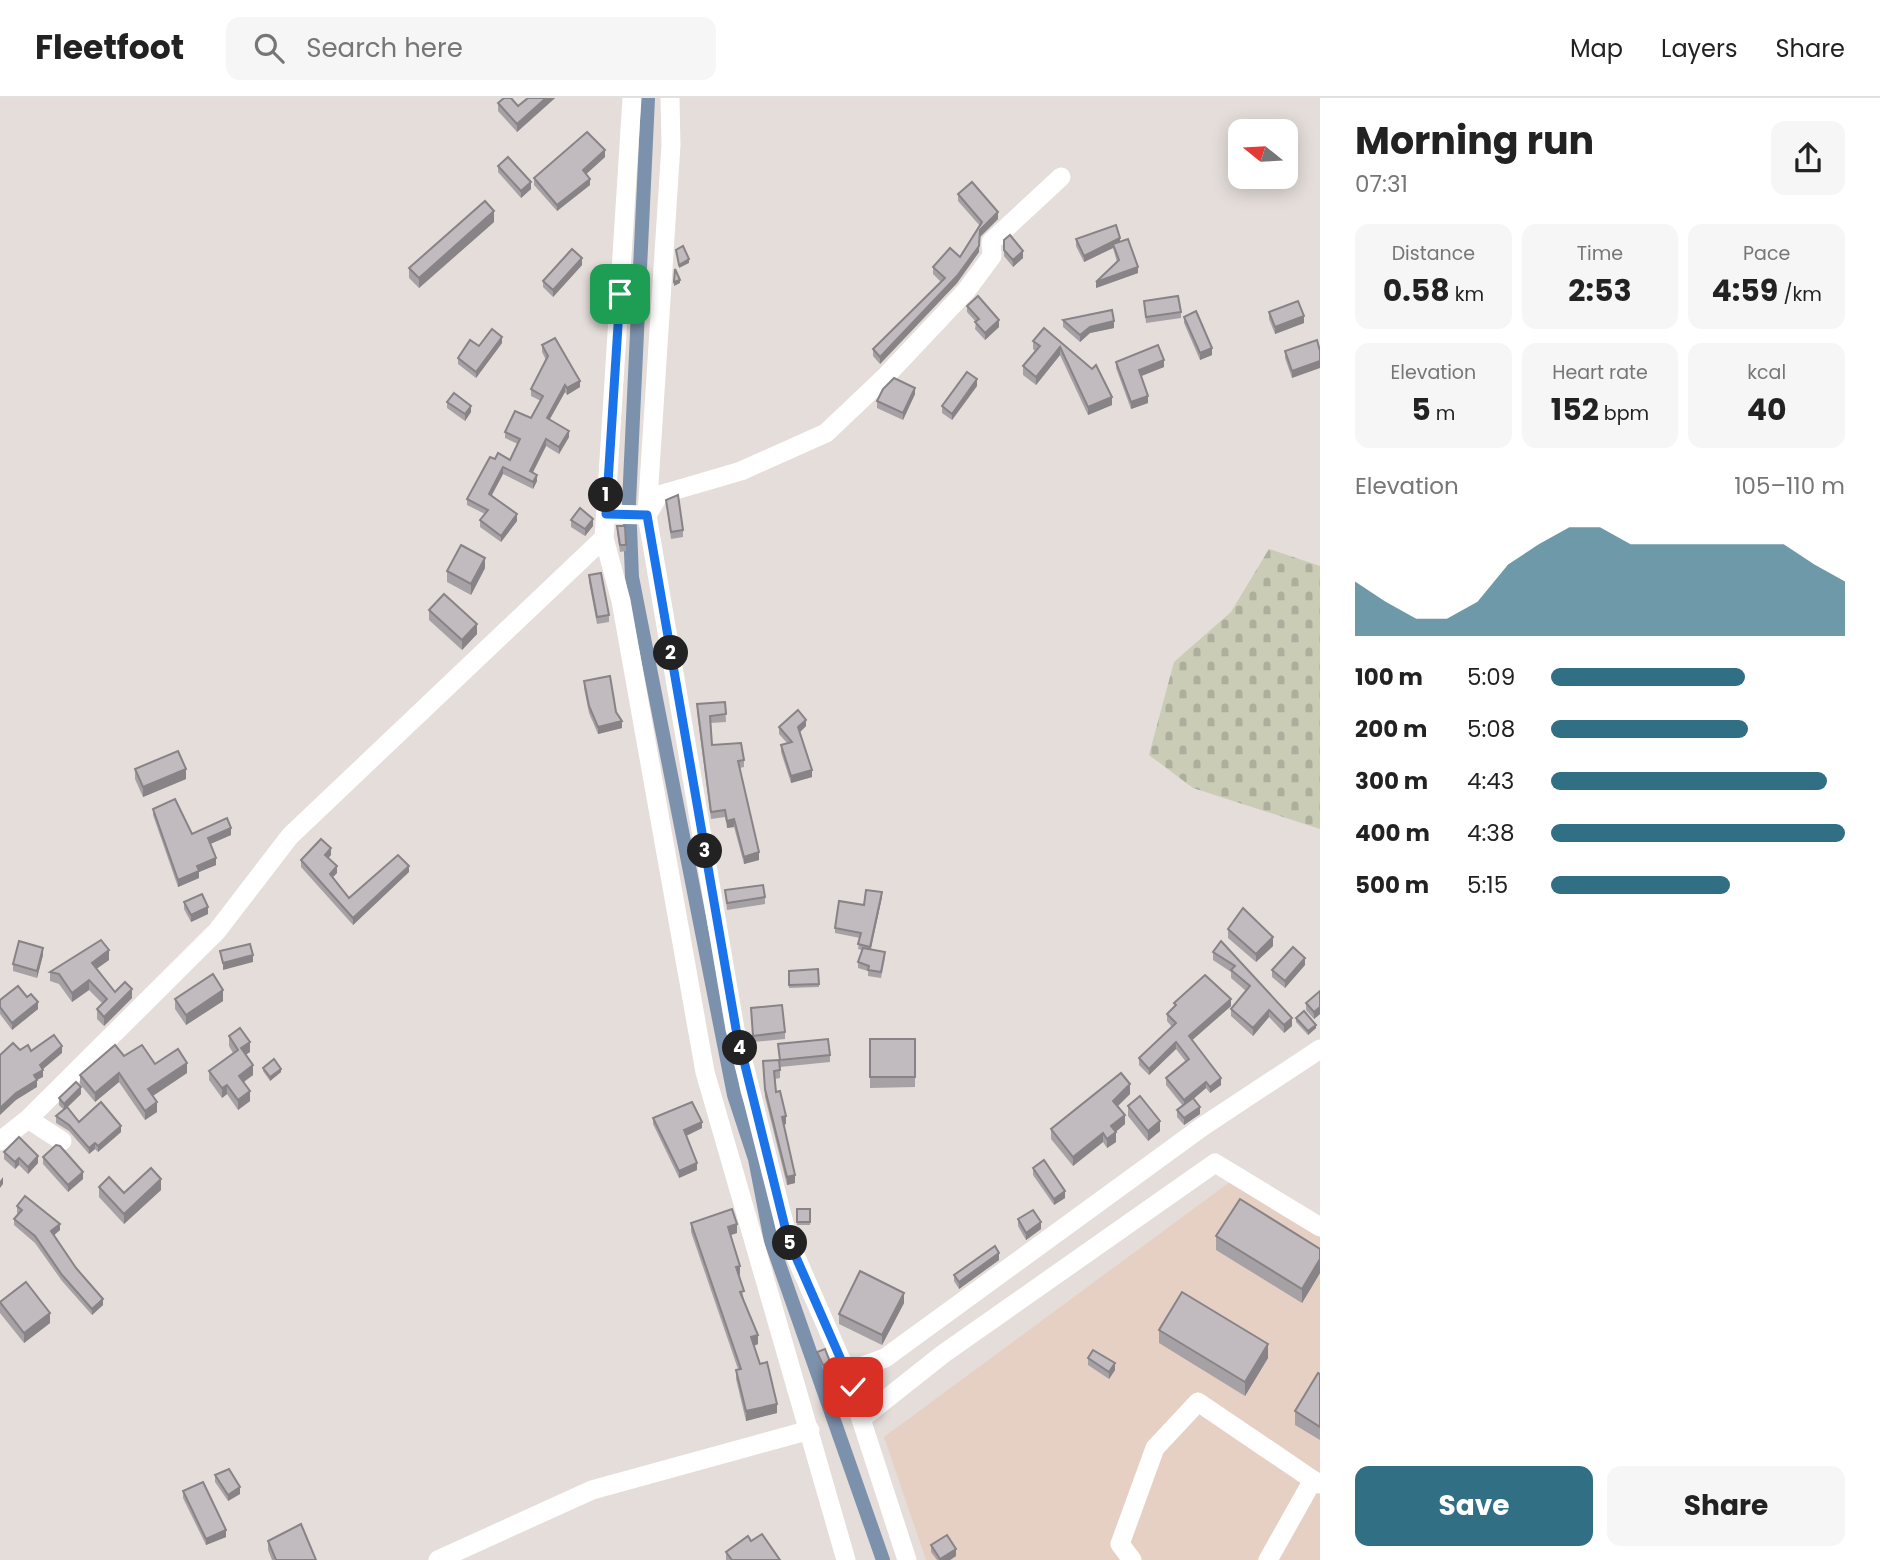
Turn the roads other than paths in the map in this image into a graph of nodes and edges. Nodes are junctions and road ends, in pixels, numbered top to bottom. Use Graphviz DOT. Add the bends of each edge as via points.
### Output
graph roads {
  1 [pos="632,98"];
  2 [pos="670,98"];
  3 [pos="1061,177"];
  4 [pos="606,514"];
  5 [pos="647,515"];
  6 [pos="604,538"];
  7 [pos="1320,1049"];
  8 [pos="28,1119"];
  9 [pos="0,1141"];
  10 [pos="62,1141"];
  11 [pos="1320,1227"];
  12 [pos="846,1372"];
  13 [pos="861,1419"];
  14 [pos="810,1430"];
  15 [pos="1316,1482"];
  16 [pos="438,1560"];
  17 [pos="846,1560"];
  18 [pos="907,1560"];
  19 [pos="1132,1560"];
  20 [pos="1268,1560"];
  1 -- 4 [label="street"];
  2 -- 5 [label="street" via="671,145"];
  3 -- 5 [label="street" via="991,243 992,256 966,290 826,433 741,471 659,495"];
  4 -- 5 [label="street"];
  4 -- 6 [label="street"];
  5 -- 12 [label="street" via="736,1029 788,1239"];
  6 -- 8 [label="street" via="290,836 217,931"];
  6 -- 14 [label="street" via="621,601 705,1072"];
  7 -- 12 [label="street" via="1202,1127 885,1358"];
  8 -- 9 [label="street"];
  8 -- 10 [label="street"];
  11 -- 13 [label="street" via="1215,1163 943,1354"];
  12 -- 13 [label="street"];
  13 -- 18 [label="street"];
  14 -- 16 [label="street" via="592,1490"];
  14 -- 17 [label="street"];
  15 -- 19 [label="street" via="1198,1402 1156,1448 1120,1544"];
  15 -- 20 [label="street"];
}
